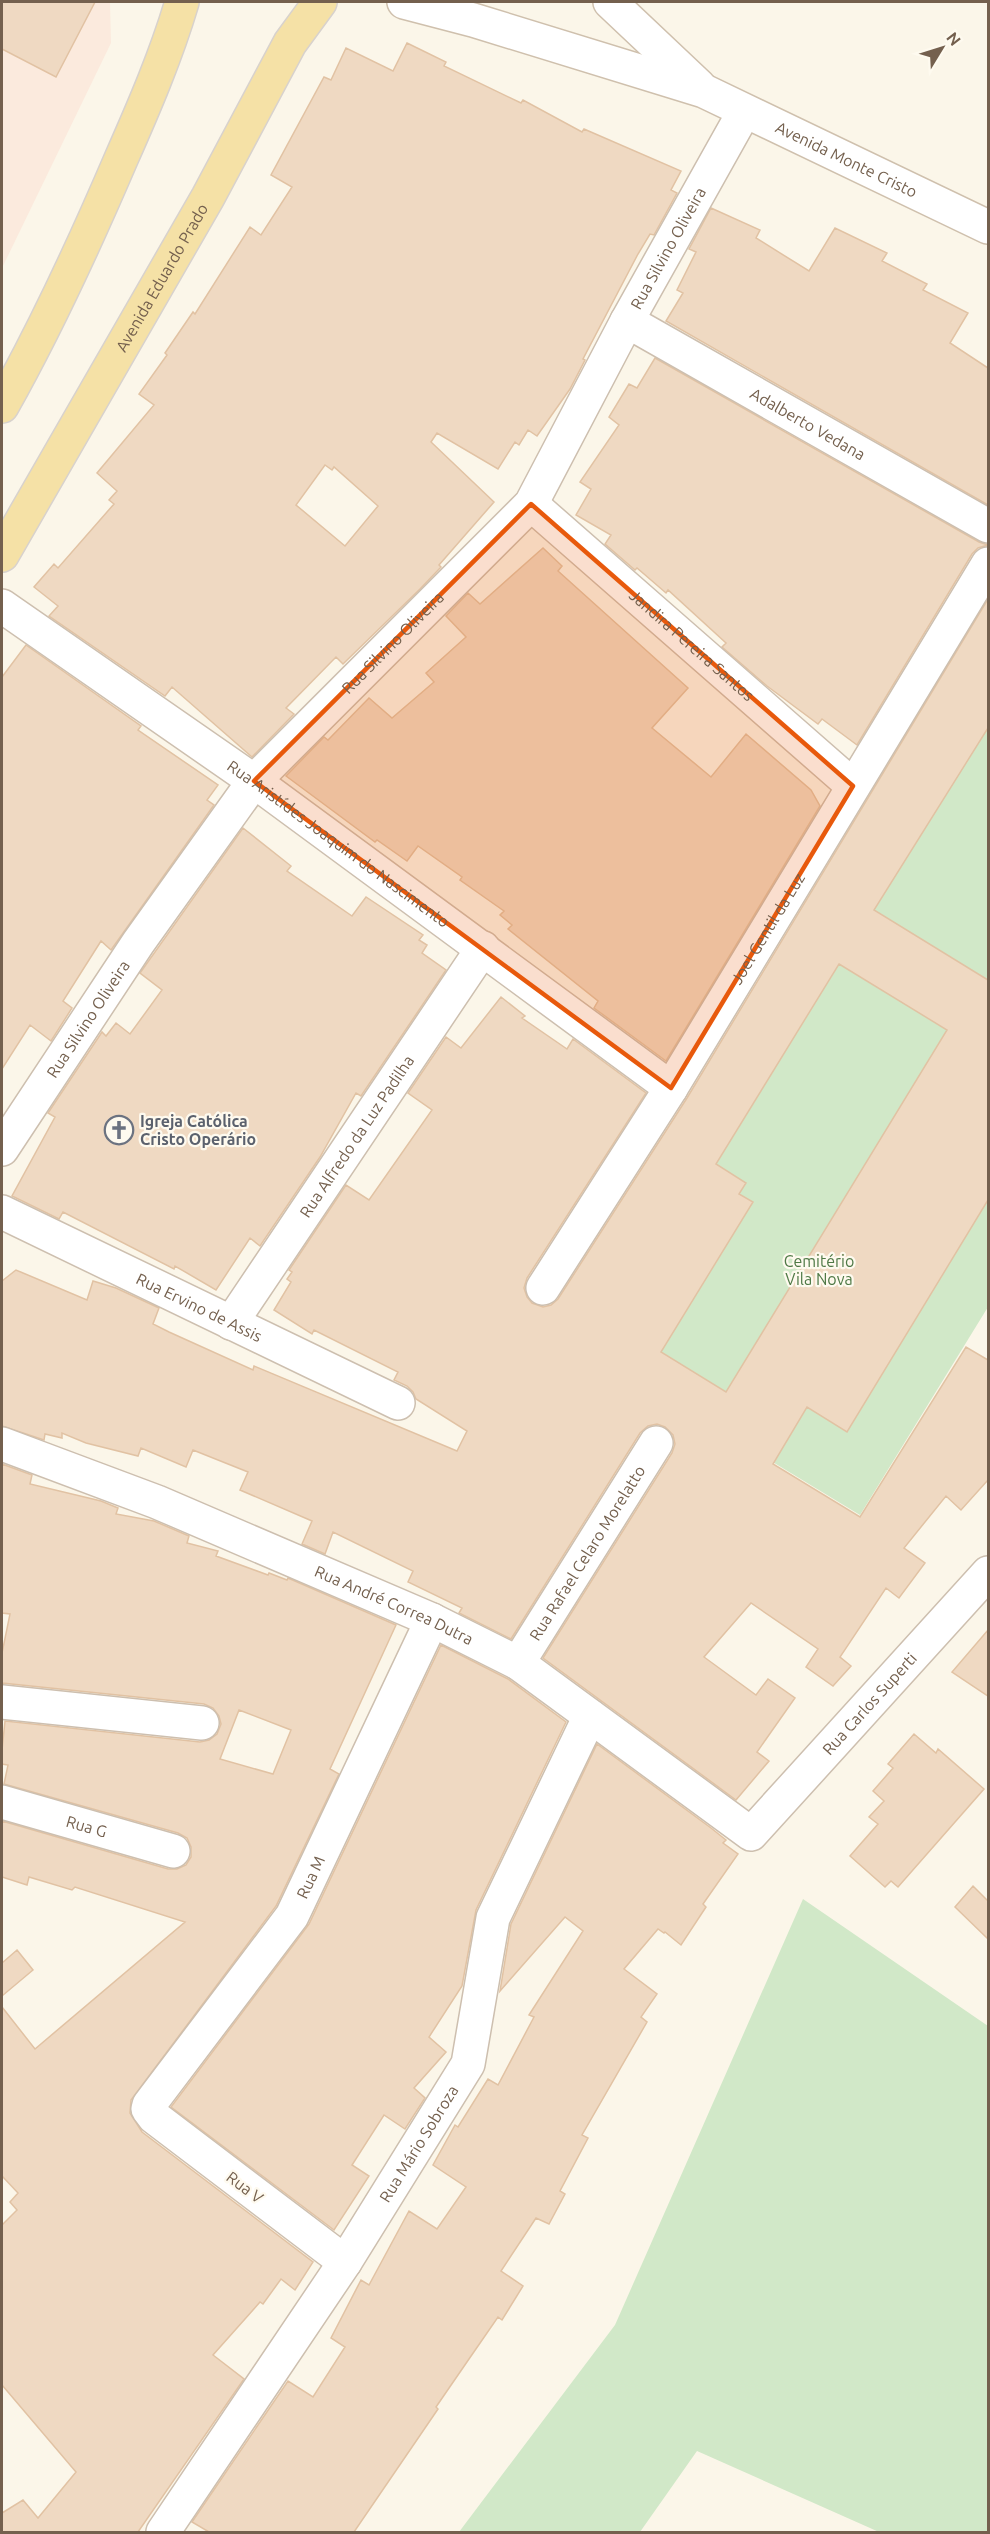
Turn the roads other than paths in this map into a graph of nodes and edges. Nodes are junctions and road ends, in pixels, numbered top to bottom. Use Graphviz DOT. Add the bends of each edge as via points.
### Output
graph roads {
  1 [pos="182,2"];
  2 [pos="320,2"];
  3 [pos="404,2"];
  4 [pos="610,2"];
  5 [pos="704,92"];
  6 [pos="744,111"];
  7 [pos="988,227"];
  8 [pos="627,321"];
  9 [pos="2,406"];
  10 [pos="531,504"];
  11 [pos="988,526"];
  12 [pos="2,555"];
  13 [pos="988,564"];
  14 [pos="2,606"];
  15 [pos="254,781"];
  16 [pos="854,786"];
  17 [pos="483,948"];
  18 [pos="671,1088"];
  19 [pos="2,1149"];
  20 [pos="2,1212"];
  21 [pos="543,1288"];
  22 [pos="231,1323"];
  23 [pos="398,1403"];
  24 [pos="656,1443"];
  25 [pos="2,1444"];
  26 [pos="988,1573"];
  27 [pos="432,1620"];
  28 [pos="518,1663"];
  29 [pos="2,1702"];
  30 [pos="590,1716"];
  31 [pos="202,1723"];
  32 [pos="2,1802"];
  33 [pos="751,1834"];
  34 [pos="173,1851"];
  35 [pos="148,2109"];
  36 [pos="345,2262"];
  37 [pos="163,2532"];
  1 -- 9 [label="main road" via="167,52 90,232"];
  2 -- 12 [label="main road, Avenida Eduardo Prado" via="290,43 208,197"];
  3 -- 5 [label="street, Avenida Monte Cristo"];
  4 -- 5 [label="street, Avenida Monte Cristo"];
  5 -- 6 [label="street, Avenida Monte Cristo"];
  6 -- 7 [label="street, Avenida Monte Cristo"];
  6 -- 8 [label="street, Rua Silvino Oliveira"];
  8 -- 10 [label="street, Rua Silvino Oliveira"];
  8 -- 11 [label="street, Adalberto Vedana"];
  10 -- 15 [label="street, Rua Silvino Oliveira"];
  10 -- 16 [label="street, Jandira Pereira Santos"];
  13 -- 16 [label="street, Joel Gentil da Luz"];
  14 -- 15 [label="street, Rua Aristídes Joaquim do Nascimento"];
  15 -- 17 [label="street, Rua Aristídes Joaquim do Nascimento"];
  15 -- 19 [label="street, Rua Silvino Oliveira" via="138,943"];
  16 -- 18 [label="street, Joel Gentil da Luz"];
  17 -- 18 [label="street, Rua Aristídes Joaquim do Nascimento"];
  17 -- 22 [label="street, Rua Alfredo da Luz Padilha"];
  18 -- 21 [label="street, Joel Gentil da Luz"];
  20 -- 22 [label="street, Rua Ervino de Assis"];
  22 -- 23 [label="street, Rua Ervino de Assis"];
  24 -- 28 [label="street, Rua Rafael Celaro Morelatto"];
  25 -- 27 [label="street, Rua André Correa Dutra" via="157,1502"];
  26 -- 33 [label="street, Rua Carlos Superti"];
  27 -- 28 [label="street, Rua André Correa Dutra"];
  27 -- 35 [label="street, Rua M" via="292,1916"];
  28 -- 30 [label="street, Rua André Correa Dutra"];
  29 -- 31 [label="street"];
  30 -- 33 [label="street, Rua André Correa Dutra"];
  30 -- 36 [label="street, Rua Mário Sobroza" via="493,1918 468,2064"];
  32 -- 34 [label="street, Rua G"];
  35 -- 36 [label="street, Rua V"];
  36 -- 37 [label="street, Rua Mário Sobroza"];
}
